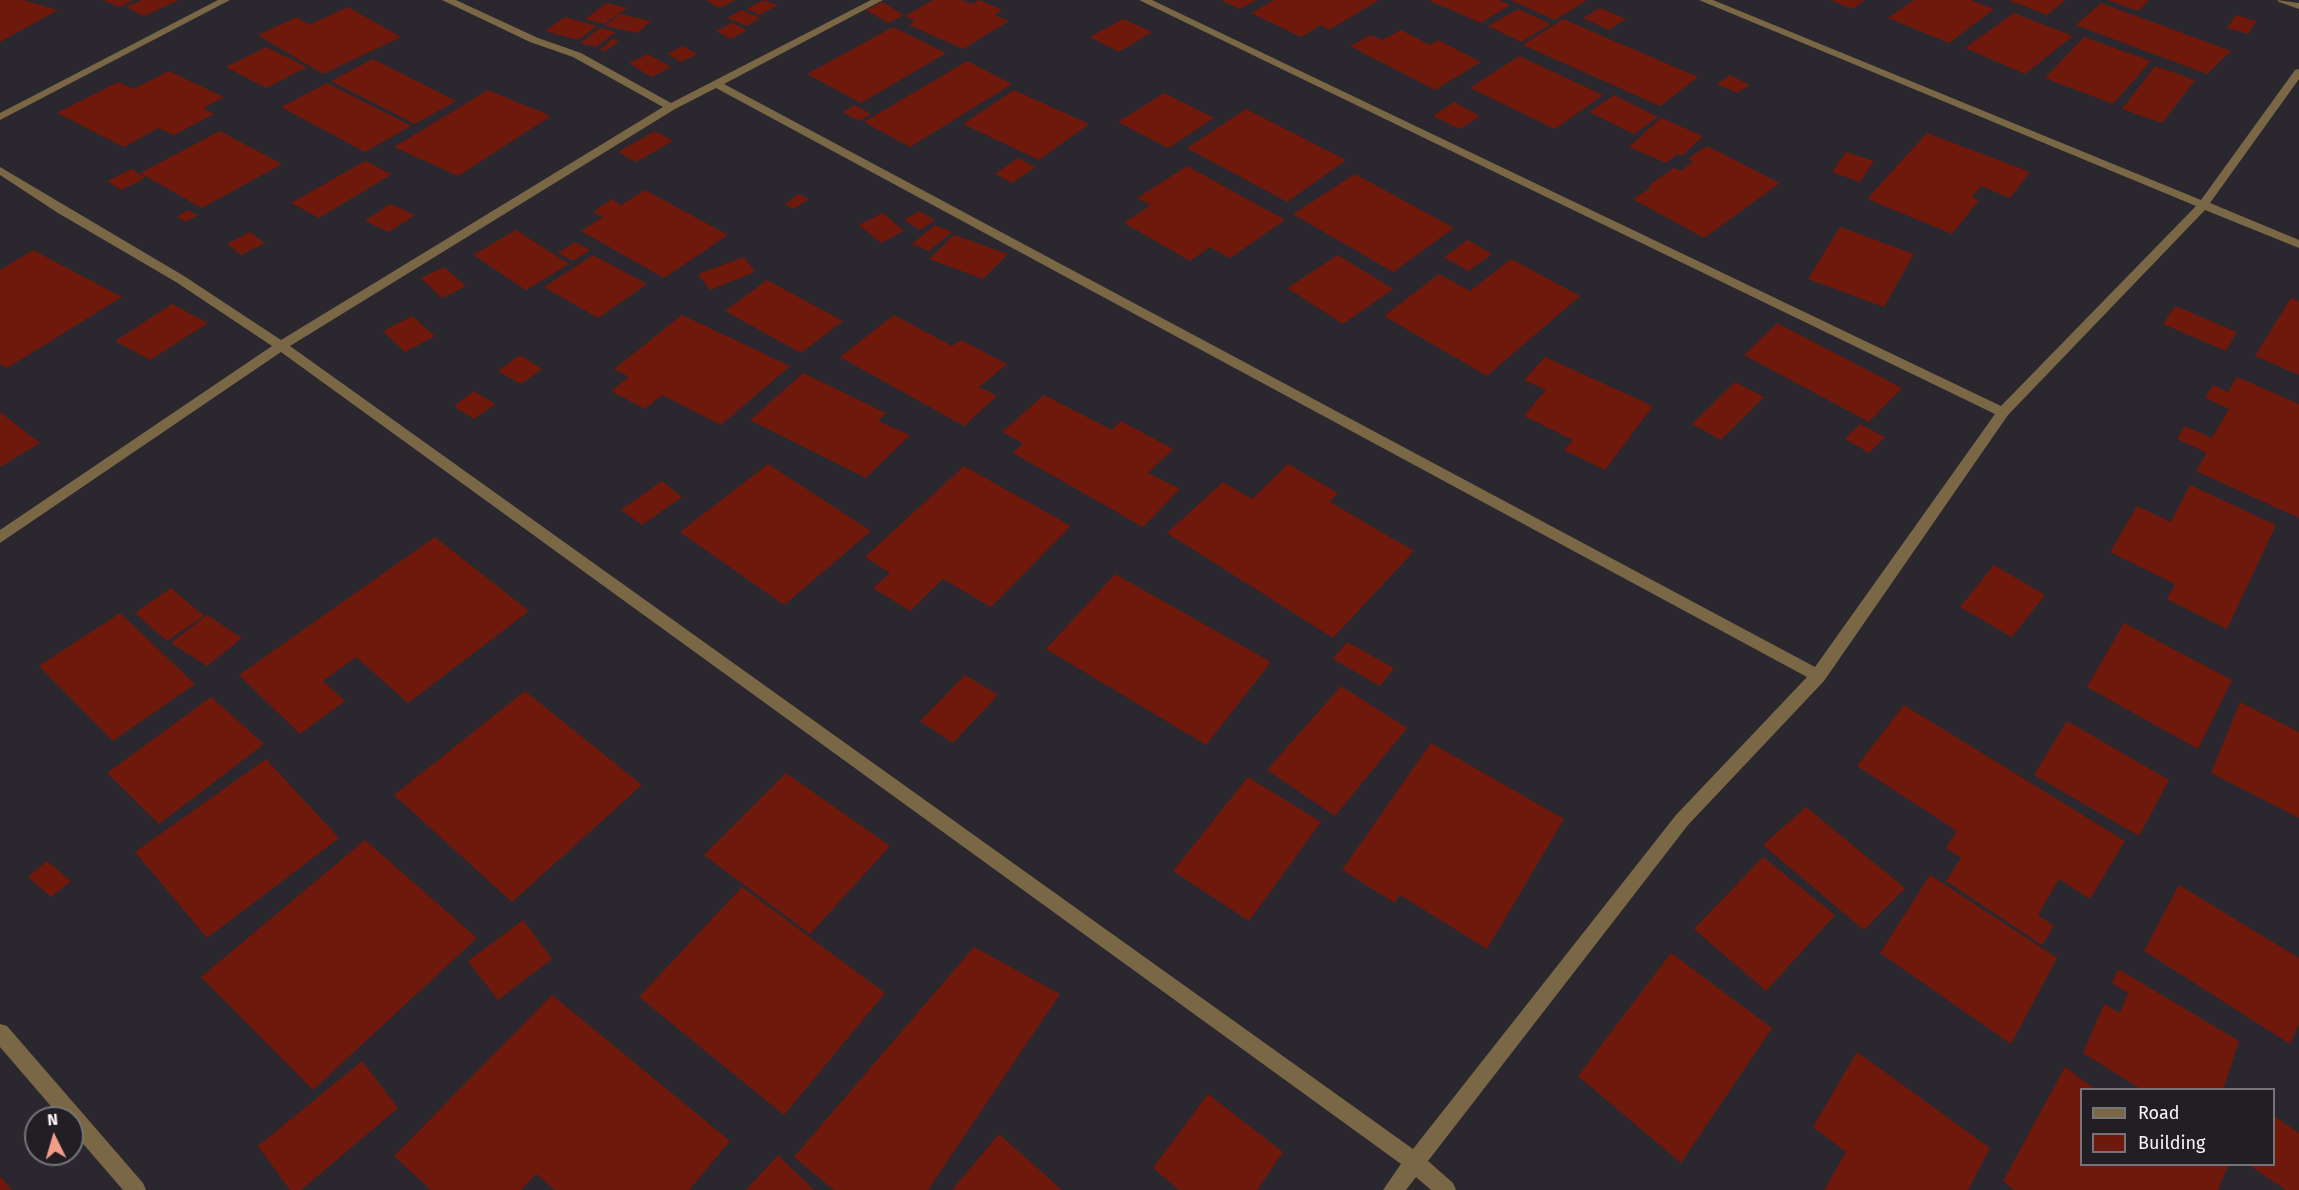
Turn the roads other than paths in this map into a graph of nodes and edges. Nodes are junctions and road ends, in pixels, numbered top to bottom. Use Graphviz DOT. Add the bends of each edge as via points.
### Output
graph roads {
  1 [pos="225,0"];
  2 [pos="447,0"];
  3 [pos="878,0"];
  4 [pos="1144,0"];
  5 [pos="1704,0"];
  6 [pos="2282,0"];
  7 [pos="2299,6"];
  8 [pos="2299,72"];
  9 [pos="717,84"];
  10 [pos="671,107"];
  11 [pos="0,117"];
  12 [pos="0,170"];
  13 [pos="2204,204"];
  14 [pos="2299,244"];
  15 [pos="281,346"];
  16 [pos="2003,412"];
  17 [pos="0,537"];
  18 [pos="1818,676"];
  19 [pos="0,1033"];
  20 [pos="1416,1163"];
  21 [pos="136,1190"];
  22 [pos="1393,1190"];
  23 [pos="1446,1190"];
  1 -- 11 [label="street"];
  2 -- 10 [label="street" via="577,55"];
  3 -- 9 [label="street"];
  4 -- 16 [label="street"];
  5 -- 13 [label="street"];
  6 -- 7 [label="street"];
  8 -- 13 [label="street"];
  9 -- 10 [label="street"];
  9 -- 18 [label="street"];
  10 -- 15 [label="street"];
  12 -- 15 [label="street" via="180,279"];
  13 -- 14 [label="street"];
  13 -- 16 [label="street"];
  15 -- 17 [label="street"];
  15 -- 20 [label="street"];
  16 -- 18 [label="street"];
  18 -- 20 [label="street" via="1682,820"];
  19 -- 21 [label="street"];
  20 -- 22 [label="street"];
  20 -- 23 [label="street"];
}
